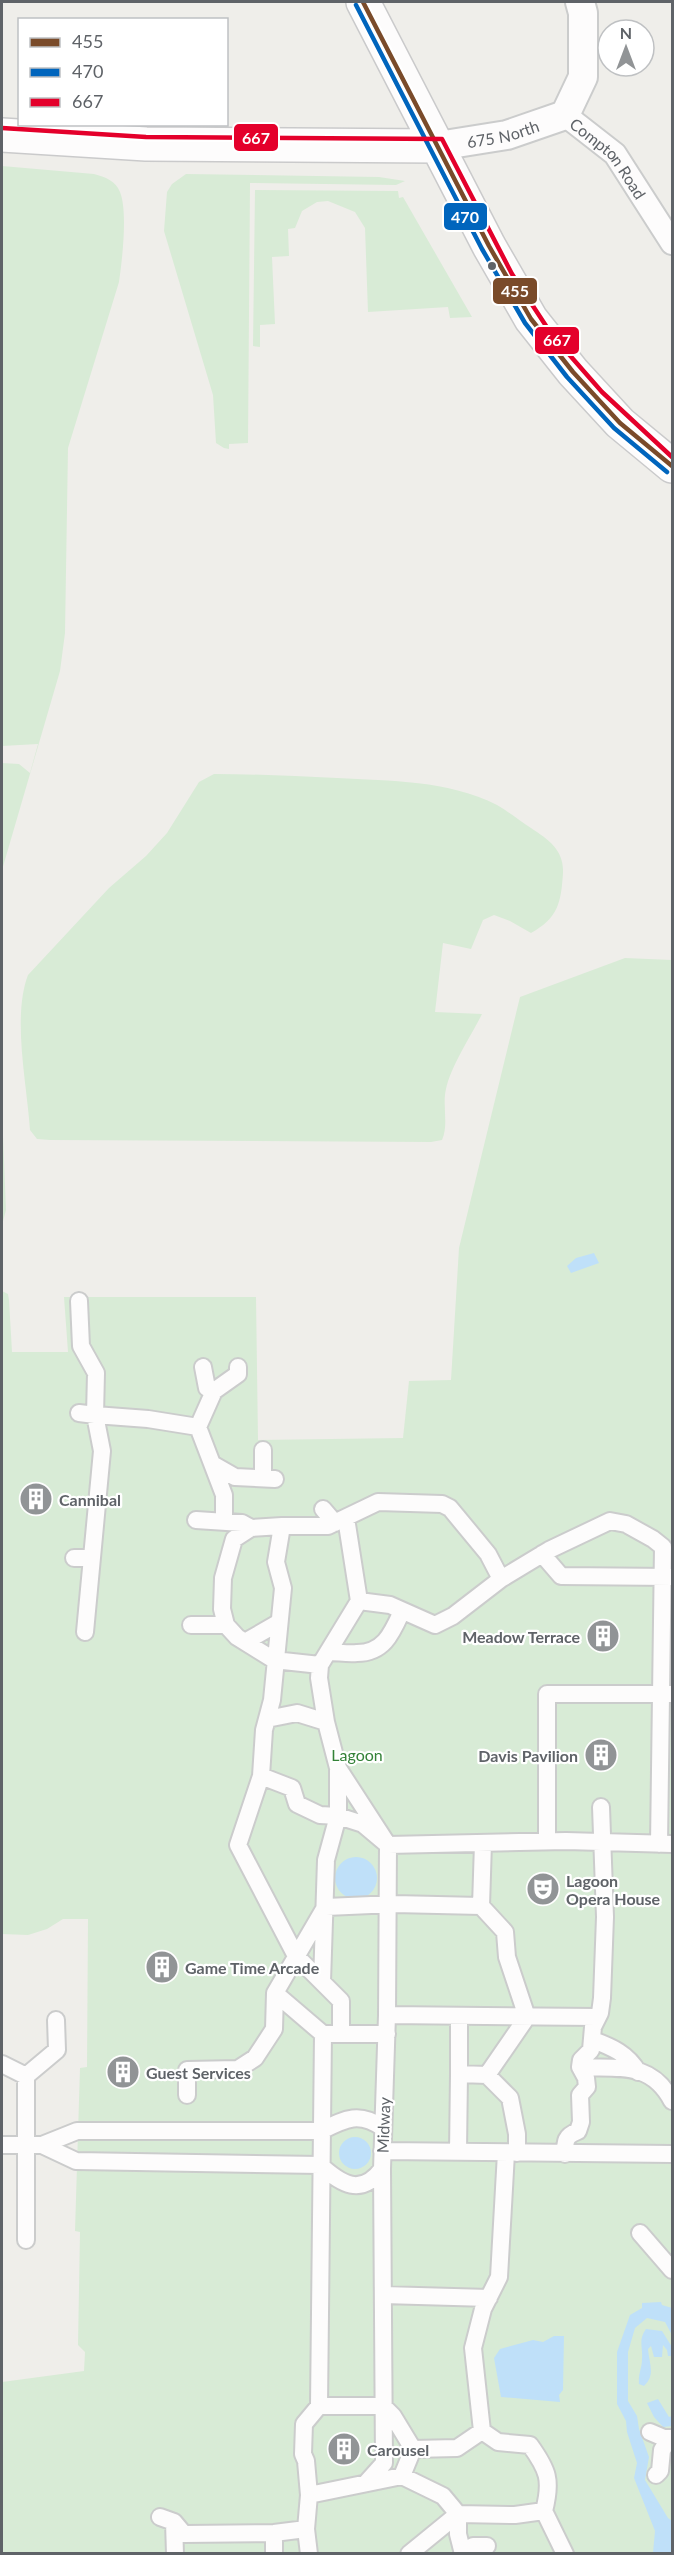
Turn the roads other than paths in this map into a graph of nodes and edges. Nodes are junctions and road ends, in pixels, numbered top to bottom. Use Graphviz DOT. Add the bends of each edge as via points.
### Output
graph roads {
  1 [pos="363,2"];
  2 [pos="580,2"];
  3 [pos="565,115"];
  4 [pos="2,135"];
  5 [pos="438,146"];
  6 [pos="672,243"];
  7 [pos="672,466"];
  8 [pos="79,1301"];
  9 [pos="203,1367"];
  10 [pos="238,1367"];
  11 [pos="214,1391"];
  12 [pos="87,1414"];
  13 [pos="198,1427"];
  14 [pos="263,1450"];
  15 [pos="214,1465"];
  16 [pos="323,1509"];
  17 [pos="224,1512"];
  18 [pos="196,1517"];
  19 [pos="340,1520"];
  20 [pos="279,1521"];
  21 [pos="251,1528"];
  22 [pos="488,1554"];
  23 [pos="542,1554"];
  24 [pos="74,1558"];
  25 [pos="92,1558"];
  26 [pos="525,1564"];
  27 [pos="667,1577"];
  28 [pos="496,1587"];
  29 [pos="359,1601"];
  30 [pos="402,1611"];
  31 [pos="278,1623"];
  32 [pos="191,1625"];
  33 [pos="226,1625"];
  34 [pos="85,1632"];
  35 [pos="245,1642"];
  36 [pos="324,1659"];
  37 [pos="274,1660"];
  38 [pos="666,1694"];
  39 [pos="267,1719"];
  40 [pos="326,1722"];
  41 [pos="338,1768"];
  42 [pos="261,1776"];
  43 [pos="601,1807"];
  44 [pos="338,1816"];
  45 [pos="547,1841"];
  46 [pos="600,1841"];
  47 [pos="483,1844"];
  48 [pos="666,1844"];
  49 [pos="388,1845"];
  50 [pos="388,1905"];
  51 [pos="481,1906"];
  52 [pos="326,1907"];
  53 [pos="296,1956"];
  54 [pos="322,1982"];
  55 [pos="275,1993"];
  56 [pos="387,2015"];
  57 [pos="459,2016"];
  58 [pos="526,2017"];
  59 [pos="597,2018"];
  60 [pos="56,2020"];
  61 [pos="323,2034"];
  62 [pos="341,2034"];
  63 [pos="387,2034"];
  64 [pos="593,2040"];
  65 [pos="2,2064"];
  66 [pos="580,2067"];
  67 [pos="638,2072"];
  68 [pos="459,2074"];
  69 [pos="487,2075"];
  70 [pos="26,2076"];
  71 [pos="670,2090"];
  72 [pos="187,2095"];
  73 [pos="383,2128"];
  74 [pos="321,2131"];
  75 [pos="2,2145"];
  76 [pos="34,2145"];
  77 [pos="382,2151"];
  78 [pos="458,2152"];
  79 [pos="512,2153"];
  80 [pos="565,2154"];
  81 [pos="672,2154"];
  82 [pos="320,2165"];
  83 [pos="382,2169"];
  84 [pos="640,2233"];
  85 [pos="26,2240"];
  86 [pos="672,2270"];
  87 [pos="383,2295"];
  88 [pos="489,2298"];
  89 [pos="319,2406"];
  90 [pos="383,2406"];
  91 [pos="482,2431"];
  92 [pos="650,2432"];
  93 [pos="671,2438"];
  94 [pos="413,2449"];
  95 [pos="656,2475"];
  96 [pos="402,2476"];
  97 [pos="366,2483"];
  98 [pos="309,2495"];
  99 [pos="544,2511"];
  100 [pos="459,2514"];
  101 [pos="306,2529"];
  102 [pos="274,2533"];
  103 [pos="487,2546"];
  104 [pos="175,2553"];
  105 [pos="274,2553"];
  106 [pos="309,2553"];
  107 [pos="409,2553"];
  108 [pos="463,2553"];
  109 [pos="565,2553"];
  1 -- 5 [label="main road"];
  2 -- 3 [label="street, Compton Road" via="582,77"];
  3 -- 5 [label="street, 675 North" via="507,135"];
  3 -- 6 [label="street, Compton Road" via="615,154"];
  4 -- 5 [label="main road" via="146,144"];
  5 -- 7 [label="main road" via="531,319 620,423"];
  8 -- 12 [label="street" via="81,1346 96,1372"];
  9 -- 11 [label="street" via="207,1388"];
  10 -- 11 [label="street" via="238,1374"];
  11 -- 13 [label="street"];
  12 -- 13 [label="street"];
  12 -- 25 [label="street" via="102,1451"];
  13 -- 15 [label="street"];
  14 -- 15 [label="street" via="269,1479 234,1477"];
  15 -- 17 [label="street" via="224,1494"];
  16 -- 19 [label="street"];
  17 -- 18 [label="street"];
  17 -- 21 [label="street"];
  19 -- 20 [label="street" via="328,1526"];
  19 -- 22 [label="street" via="378,1502 442,1504 450,1508"];
  19 -- 29 [label="street"];
  20 -- 21 [label="street"];
  20 -- 31 [label="street" via="276,1562 283,1588"];
  21 -- 33 [label="street" via="234,1539 223,1578"];
  22 -- 26 [label="street"];
  22 -- 28 [label="street"];
  23 -- 26 [label="street"];
  23 -- 27 [label="street" via="561,1576"];
  23 -- 27 [label="street" via="610,1521 626,1524 663,1547"];
  24 -- 25 [label="street"];
  25 -- 34 [label="street"];
  26 -- 28 [label="street"];
  27 -- 38 [label="street"];
  28 -- 30 [label="street" via="435,1625"];
  29 -- 30 [label="street" via="390,1605"];
  29 -- 36 [label="street"];
  30 -- 36 [label="street" via="390,1636 378,1648"];
  31 -- 35 [label="street"];
  31 -- 37 [label="street"];
  32 -- 33 [label="street"];
  33 -- 35 [label="street"];
  35 -- 37 [label="street"];
  36 -- 37 [label="street"];
  36 -- 40 [label="street" via="319,1678"];
  37 -- 39 [label="street"];
  38 -- 45 [label="street" via="540,1694"];
  38 -- 48 [label="street"];
  39 -- 40 [label="street" via="297,1713"];
  39 -- 42 [label="street"];
  40 -- 41 [label="street"];
  41 -- 44 [label="street"];
  41 -- 49 [label="street"];
  42 -- 44 [label="street" via="292,1788 297,1804 320,1815"];
  42 -- 53 [label="street" via="238,1845"];
  43 -- 46 [label="street"];
  44 -- 49 [label="street" via="363,1824"];
  44 -- 52 [label="street" via="326,1860"];
  45 -- 46 [label="street"];
  45 -- 47 [label="street"];
  46 -- 48 [label="street"];
  46 -- 59 [label="street" via="605,1917 602,1998"];
  47 -- 49 [label="street"];
  47 -- 51 [label="street"];
  49 -- 50 [label="street, Midway"];
  50 -- 51 [label="street"];
  50 -- 52 [label="street"];
  50 -- 56 [label="street, Midway"];
  51 -- 58 [label="street" via="505,1932 507,1957"];
  52 -- 53 [label="street"];
  52 -- 54 [label="street"];
  53 -- 54 [label="street"];
  53 -- 55 [label="street"];
  54 -- 62 [label="street" via="341,2001"];
  55 -- 61 [label="street"];
  55 -- 72 [label="street" via="274,2029 255,2058 238,2069 187,2070"];
  56 -- 57 [label="street"];
  56 -- 63 [label="street, Midway"];
  57 -- 58 [label="street"];
  57 -- 68 [label="street"];
  58 -- 59 [label="street"];
  58 -- 69 [label="street"];
  59 -- 64 [label="street"];
  60 -- 70 [label="street" via="57,2050"];
  61 -- 62 [label="street"];
  61 -- 74 [label="street"];
  62 -- 63 [label="street"];
  63 -- 73 [label="street, Midway"];
  64 -- 66 [label="street"];
  64 -- 67 [label="street" via="613,2047"];
  65 -- 70 [label="street"];
  66 -- 67 [label="street"];
  66 -- 80 [label="street" via="587,2087 580,2094 581,2122 578,2131 565,2141"];
  67 -- 71 [label="street" via="653,2075"];
  68 -- 69 [label="street"];
  68 -- 78 [label="street"];
  69 -- 79 [label="street" via="510,2098 517,2134"];
  70 -- 76 [label="street"];
  73 -- 74 [label="street" via="360,2118 339,2121"];
  73 -- 77 [label="street, Midway"];
  74 -- 76 [label="street" via="77,2131"];
  74 -- 82 [label="street"];
  75 -- 76 [label="street"];
  76 -- 82 [label="street" via="76,2161"];
  76 -- 85 [label="street"];
  77 -- 78 [label="street"];
  77 -- 83 [label="street, Midway"];
  78 -- 79 [label="street"];
  79 -- 80 [label="street"];
  79 -- 88 [label="street" via="500,2277"];
  80 -- 81 [label="street" via="647,2158"];
  82 -- 83 [label="street" via="348,2185 368,2182"];
  82 -- 89 [label="street"];
  83 -- 87 [label="street, Midway"];
  84 -- 86 [label="street"];
  87 -- 88 [label="street"];
  87 -- 90 [label="street, Midway"];
  88 -- 91 [label="street" via="474,2348"];
  89 -- 90 [label="street"];
  89 -- 98 [label="street" via="304,2424 303,2454"];
  90 -- 94 [label="street"];
  90 -- 97 [label="street, Midway" via="384,2463"];
  91 -- 94 [label="street" via="457,2448"];
  91 -- 99 [label="street" via="498,2442 530,2445 547,2468 549,2492"];
  92 -- 93 [label="street"];
  93 -- 95 [label="street" via="662,2450"];
  94 -- 96 [label="street"];
  96 -- 97 [label="street"];
  96 -- 100 [label="street" via="443,2496"];
  97 -- 98 [label="street"];
  98 -- 101 [label="street"];
  99 -- 100 [label="street"];
  99 -- 109 [label="street"];
  100 -- 107 [label="street"];
  100 -- 108 [label="street"];
  101 -- 102 [label="street"];
  101 -- 106 [label="street"];
  102 -- 104 [label="street" via="184,2534 167,2519"];
  102 -- 105 [label="street"];
  103 -- 108 [label="street" via="474,2546"];
}
